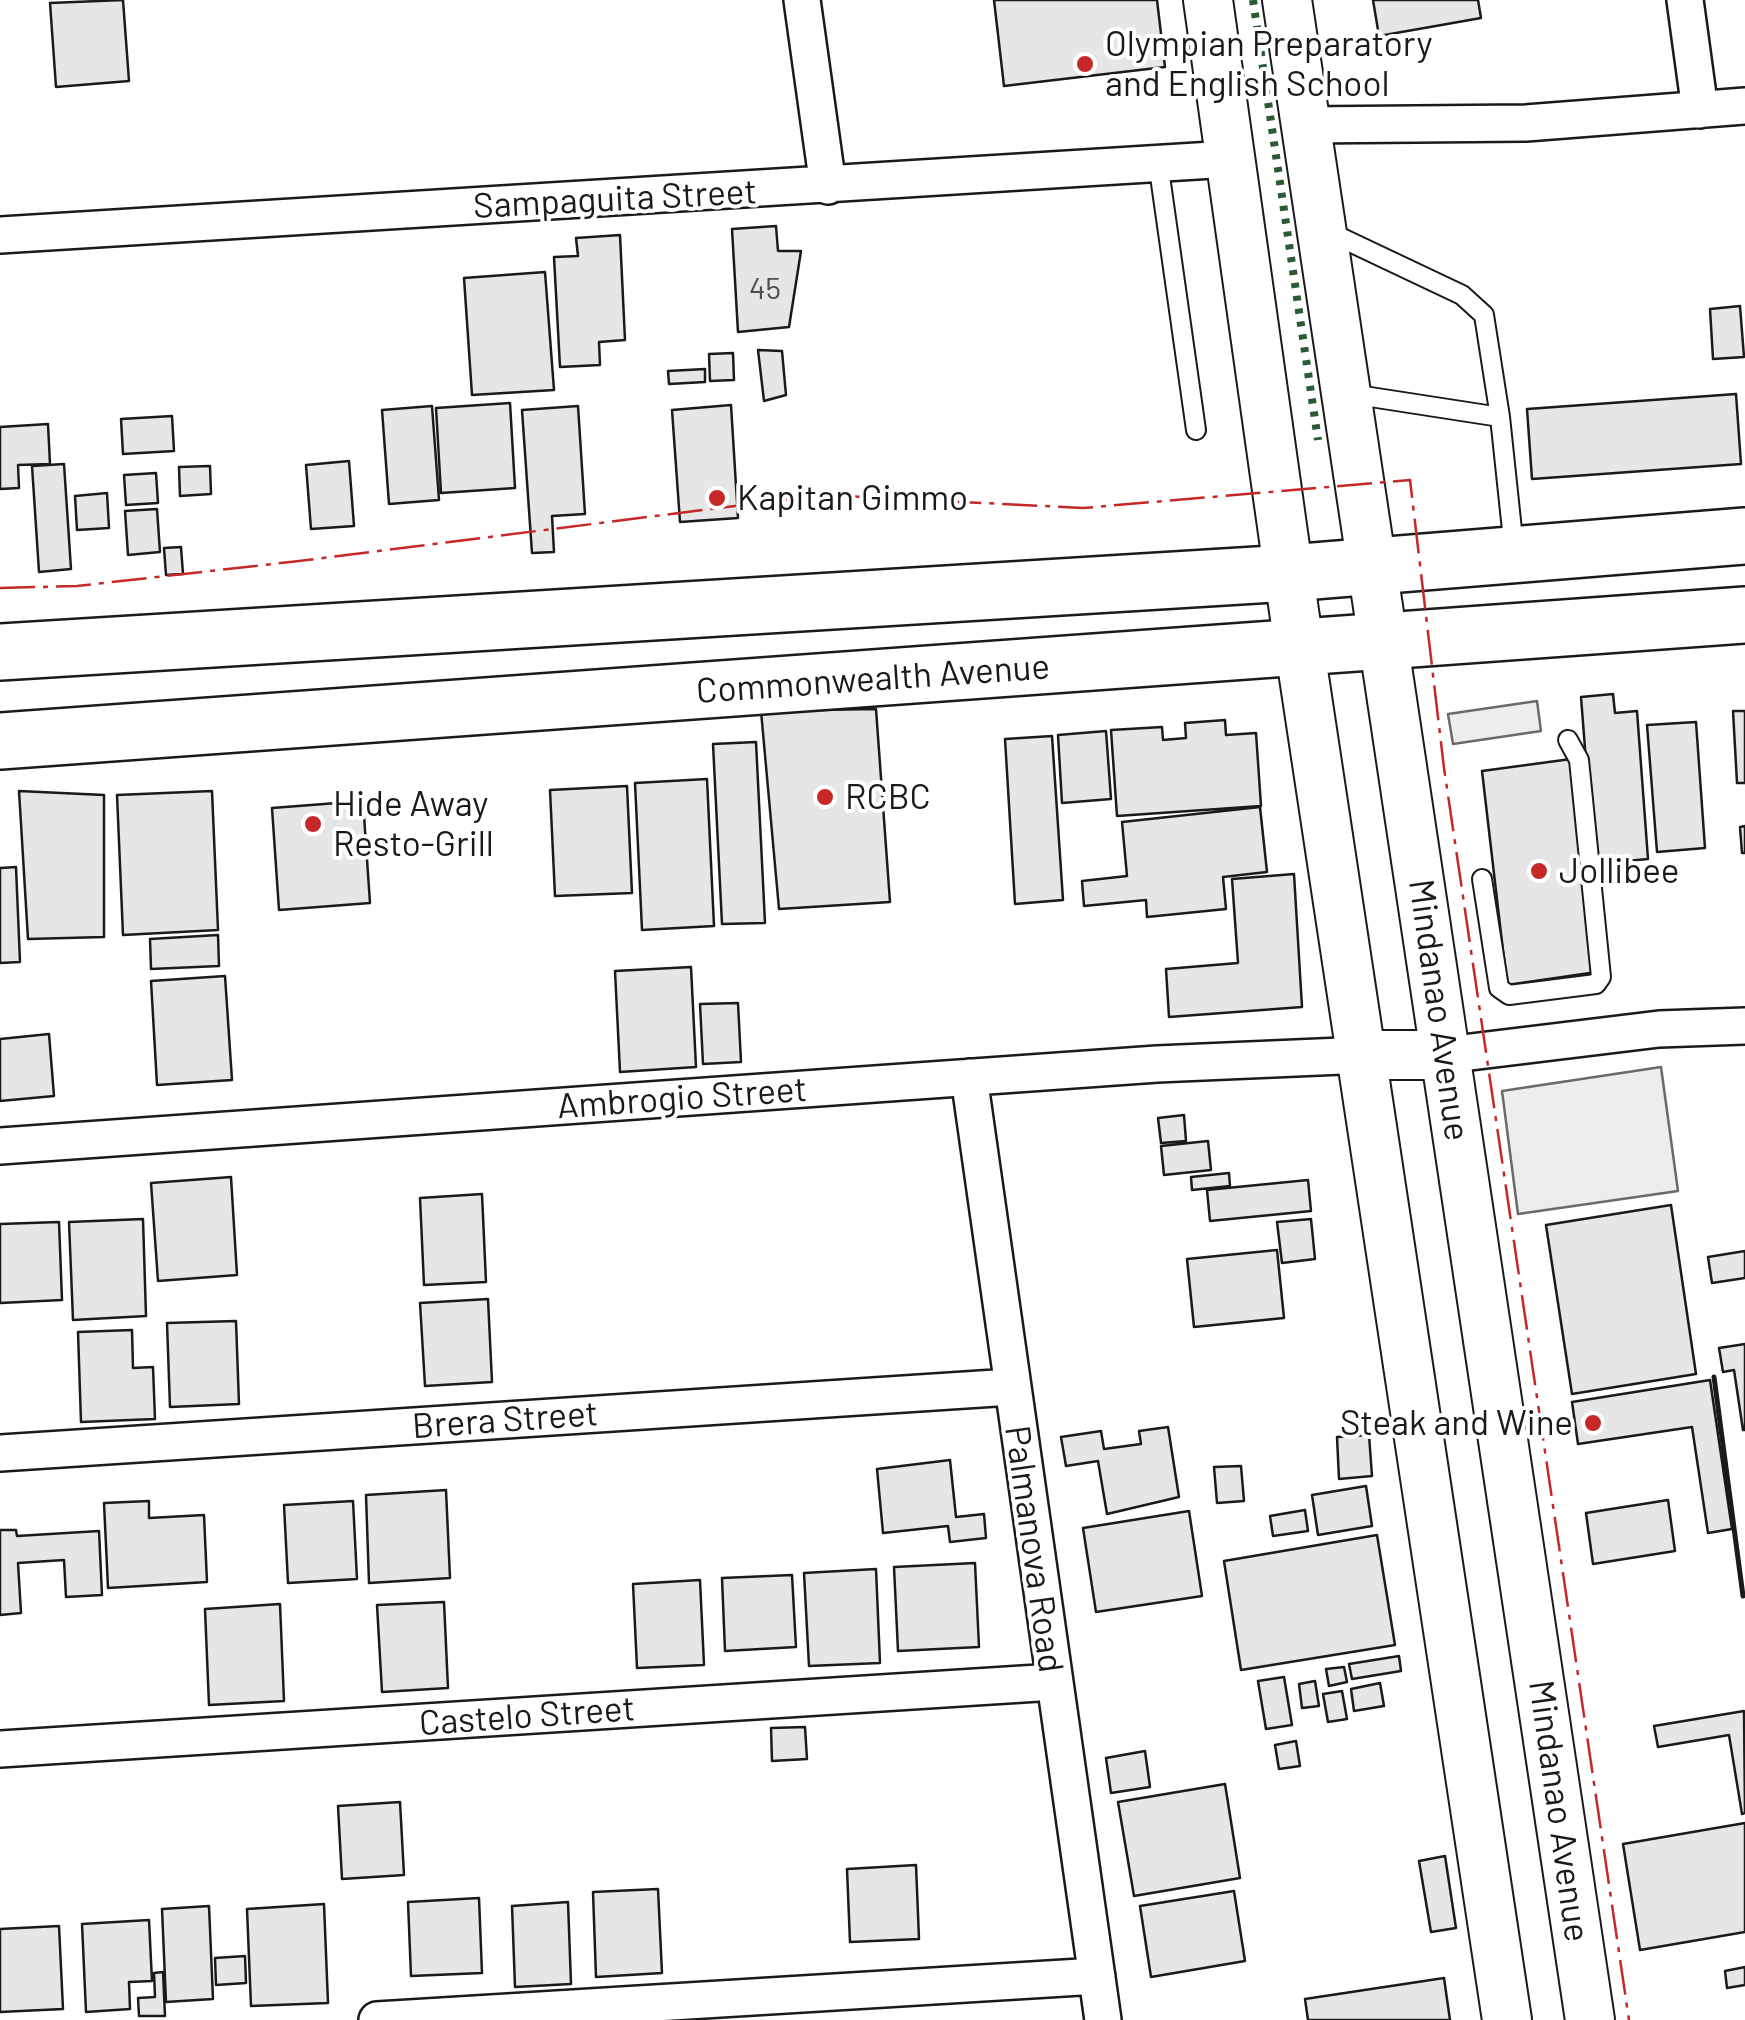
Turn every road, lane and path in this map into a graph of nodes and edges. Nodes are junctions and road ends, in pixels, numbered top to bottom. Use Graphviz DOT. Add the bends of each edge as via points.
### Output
graph roads {
  1 [pos="802,0"];
  2 [pos="1208,0"];
  3 [pos="1288,0"];
  4 [pos="1685,0"];
  5 [pos="1745,106"];
  6 [pos="1700,110"];
  7 [pos="1305,126"];
  8 [pos="1229,159"];
  9 [pos="1158,162"];
  10 [pos="828,186"];
  11 [pos="1322,228"];
  12 [pos="0,235"];
  13 [pos="1350,394"];
  14 [pos="1500,416"];
  15 [pos="1196,430"];
  16 [pos="1745,536"];
  17 [pos="1515,554"];
  18 [pos="1373,566"];
  19 [pos="1290,573"];
  20 [pos="1745,615"];
  21 [pos="1384,641"];
  22 [pos="1300,647"];
  23 [pos="0,652"];
  24 [pos="1568,740"];
  25 [pos="0,741"];
  26 [pos="1482,879"];
  27 [pos="1745,1026"];
  28 [pos="1446,1055"];
  29 [pos="1365,1056"];
  30 [pos="968,1078"];
  31 [pos="0,1146"];
  32 [pos="1011,1387"];
  33 [pos="0,1453"];
  34 [pos="1054,1682"];
  35 [pos="0,1750"];
  36 [pos="1097,1976"];
  37 [pos="377,2020"];
  38 [pos="1103,2020"];
  39 [pos="1508,2020"];
  40 [pos="1590,2020"];
  1 -- 10 [label="street"];
  2 -- 8 [label="main road"];
  3 -- 7 [label="main road, Mindanao Avenue"];
  4 -- 6 [label="street"];
  5 -- 6 [label="street"];
  6 -- 7 [label="street" via="1526,123"];
  7 -- 11 [label="main road, Mindanao Avenue"];
  8 -- 9 [label="street, Sampaguita Street"];
  8 -- 19 [label="main road"];
  9 -- 10 [label="street, Sampaguita Street"];
  9 -- 15 [label="lane"];
  10 -- 12 [label="street, Sampaguita Street"];
  11 -- 13 [label="main road, Mindanao Avenue"];
  11 -- 14 [label="lane" via="1462,296 1484,315"];
  13 -- 14 [label="lane"];
  13 -- 18 [label="main road, Mindanao Avenue"];
  14 -- 17 [label="lane"];
  16 -- 17 [label="main road"];
  17 -- 18 [label="main road"];
  18 -- 19 [label="main road"];
  18 -- 21 [label="main road, Mindanao Avenue"];
  19 -- 22 [label="main road"];
  19 -- 23 [label="main road"];
  20 -- 21 [label="main road, Commonwealth Avenue"];
  21 -- 22 [label="main road, Commonwealth Avenue"];
  21 -- 28 [label="main road, Mindanao Avenue"];
  22 -- 25 [label="main road, Commonwealth Avenue"];
  22 -- 29 [label="main road"];
  24 -- 26 [label="lane" via="1579,760 1601,977 1596,984 1509,994 1499,988"];
  27 -- 28 [label="street"];
  28 -- 29 [label="main road"];
  28 -- 40 [label="main road, Mindanao Avenue"];
  29 -- 30 [label="street, Ambrogio Street"];
  29 -- 39 [label="main road"];
  30 -- 31 [label="street, Ambrogio Street"];
  30 -- 32 [label="street, Palmanova Road"];
  32 -- 33 [label="street, Brera Street"];
  32 -- 34 [label="street, Palmanova Road"];
  34 -- 35 [label="street, Castelo Street"];
  34 -- 36 [label="street, Palmanova Road"];
  36 -- 37 [label="street"];
  36 -- 38 [label="street, Palmanova Road"];
}
